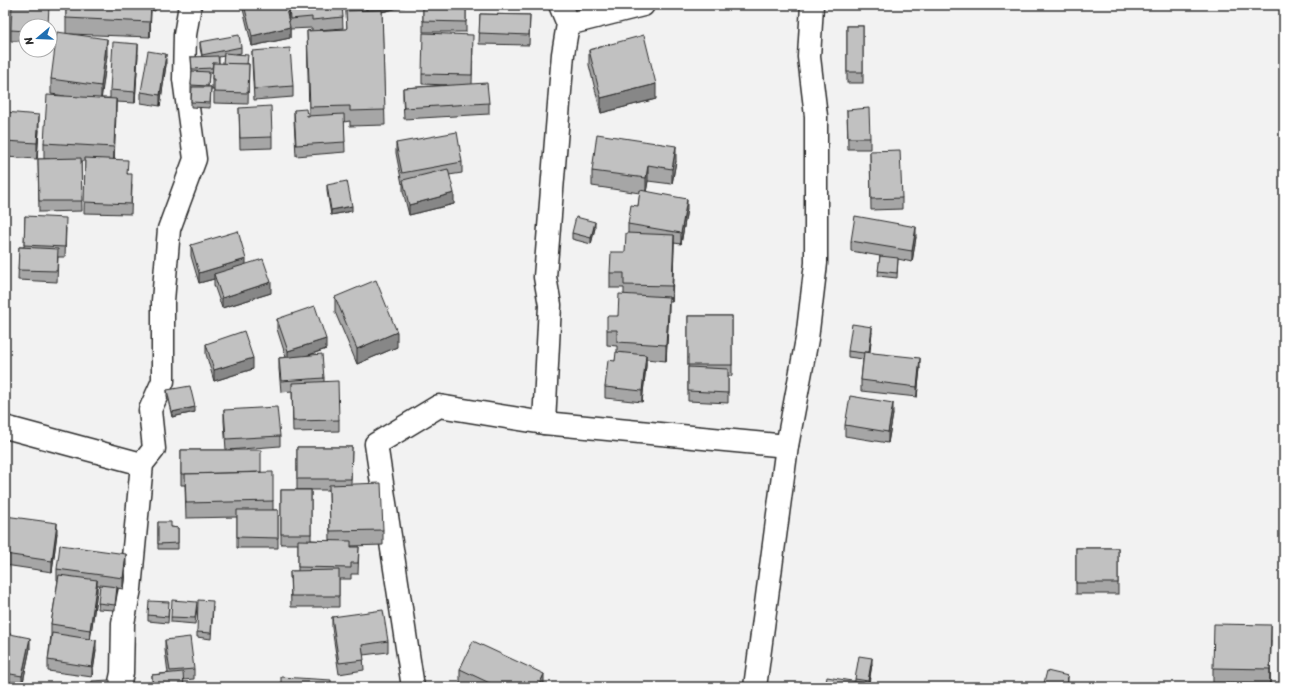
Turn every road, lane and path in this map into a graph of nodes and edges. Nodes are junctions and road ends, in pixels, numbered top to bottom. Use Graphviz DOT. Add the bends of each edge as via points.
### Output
graph roads {
  1 [pos="190,5"];
  2 [pos="643,5"];
  3 [pos="812,5"];
  4 [pos="564,14"];
  5 [pos="544,422"];
  6 [pos="5,427"];
  7 [pos="787,446"];
  8 [pos="142,464"];
  9 [pos="119,687"];
  10 [pos="413,687"];
  11 [pos="755,687"];
  1 -- 8 [label="street" via="185,35 184,79 195,159 169,228 163,301 163,381 150,410 154,449"];
  2 -- 4 [label="street"];
  3 -- 7 [label="street" via="809,57 816,116 816,262 807,339"];
  4 -- 5 [label="street" via="545,277 550,305"];
  5 -- 7 [label="street"];
  5 -- 10 [label="street" via="439,406 376,444"];
  6 -- 8 [label="street"];
  7 -- 11 [label="street"];
  8 -- 9 [label="street" via="130,589 123,623 122,674"];
}
